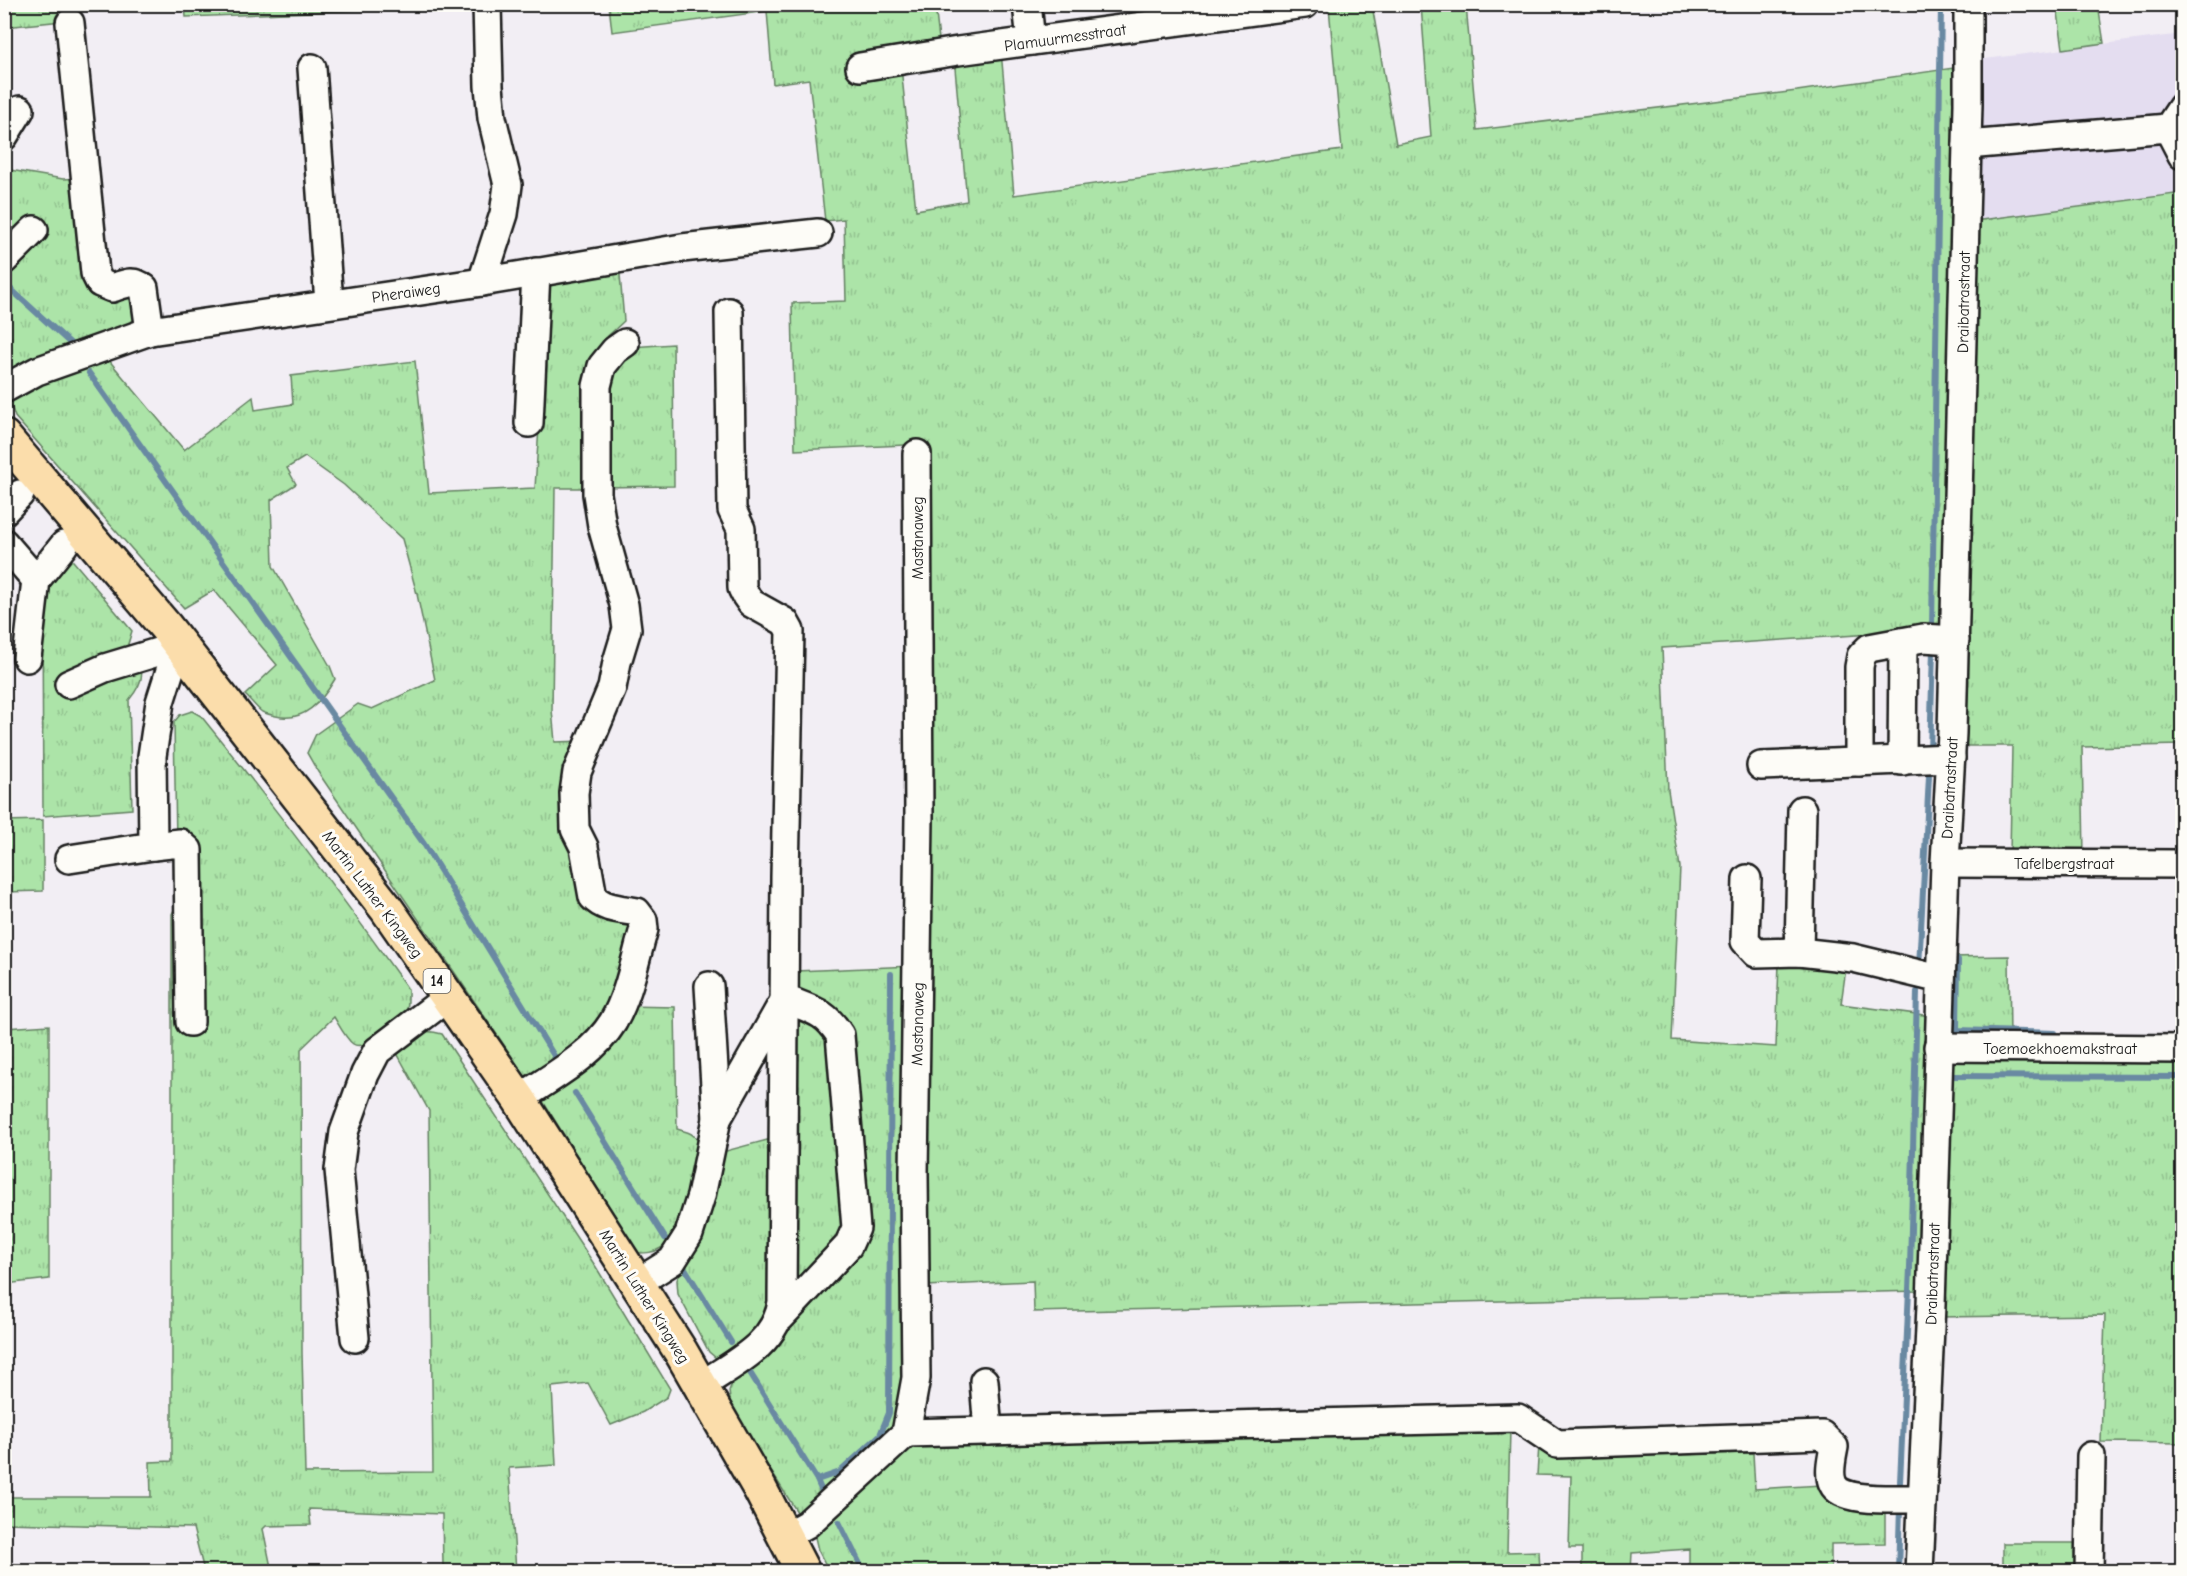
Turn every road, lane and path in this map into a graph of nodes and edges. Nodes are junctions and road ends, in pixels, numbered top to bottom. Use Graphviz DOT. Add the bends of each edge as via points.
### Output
graph roads {
  1 [pos="487,4"];
  2 [pos="1027,4"];
  3 [pos="1305,4"];
  4 [pos="1968,4"];
  5 [pos="1186,13"];
  6 [pos="70,23"];
  7 [pos="1031,41"];
  8 [pos="860,67"];
  9 [pos="312,68"];
  10 [pos="20,110"];
  11 [pos="2175,118"];
  12 [pos="4,136"];
  13 [pos="1967,146"];
  14 [pos="2182,155"];
  15 [pos="34,230"];
  16 [pos="818,232"];
  17 [pos="4,260"];
  18 [pos="536,272"];
  19 [pos="482,282"];
  20 [pos="329,303"];
  21 [pos="729,312"];
  22 [pos="150,331"];
  23 [pos="625,344"];
  24 [pos="4,388"];
  25 [pos="529,423"];
  26 [pos="4,437"];
  27 [pos="917,454"];
  28 [pos="4,543"];
  29 [pos="64,545"];
  30 [pos="36,580"];
  31 [pos="1955,640"];
  32 [pos="1903,642"];
  33 [pos="27,657"];
  34 [pos="69,684"];
  35 [pos="1951,758"];
  36 [pos="1902,761"];
  37 [pos="1859,762"];
  38 [pos="1761,766"];
  39 [pos="1802,810"];
  40 [pos="153,846"];
  41 [pos="69,859"];
  42 [pos="1945,863"];
  43 [pos="2182,864"];
  44 [pos="1747,879"];
  45 [pos="1799,951"];
  46 [pos="1940,979"];
  47 [pos="709,986"];
  48 [pos="784,999"];
  49 [pos="435,1007"];
  50 [pos="190,1022"];
  51 [pos="1938,1047"];
  52 [pos="2182,1049"];
  53 [pos="519,1099"];
  54 [pos="717,1119"];
  55 [pos="637,1283"];
  56 [pos="780,1318"];
  57 [pos="355,1338"];
  58 [pos="984,1381"];
  59 [pos="700,1386"];
  60 [pos="988,1431"];
  61 [pos="906,1433"];
  62 [pos="2091,1456"];
  63 [pos="1922,1499"];
  64 [pos="785,1536"];
  65 [pos="803,1572"];
  66 [pos="1919,1572"];
  67 [pos="2089,1572"];
  1 -- 19 [label="street" via="492,118 508,185 504,214"];
  2 -- 7 [label="street"];
  3 -- 5 [label="street, Plamuurmesstraat"];
  4 -- 13 [label="street, Draibatrastraat"];
  5 -- 7 [label="street, Plamuurmesstraat"];
  6 -- 22 [label="street" via="95,273 100,284 112,288 130,282 144,288"];
  7 -- 8 [label="street, Plamuurmesstraat"];
  9 -- 20 [label="street"];
  10 -- 12 [label="street"];
  11 -- 13 [label="street"];
  11 -- 14 [label="street"];
  13 -- 31 [label="street, Draibatrastraat"];
  15 -- 17 [label="street"];
  16 -- 18 [label="street, Pheraiweg" via="682,248"];
  18 -- 19 [label="street, Pheraiweg"];
  18 -- 25 [label="street"];
  19 -- 20 [label="street, Pheraiweg"];
  20 -- 22 [label="street, Pheraiweg"];
  21 -- 48 [label="street" via="732,510 741,530 742,588 751,603 785,622 790,631"];
  22 -- 24 [label="street, Pheraiweg" via="37,371"];
  23 -- 53 [label="street" via="602,366 597,386 597,494 627,629 612,688 577,772 573,793 575,829 584,847 593,897 606,906 637,912 644,929 613,1021 585,1052"];
  26 -- 53 [label="main road, Martin Luther Kingweg / 14" via="165,626 386,908"];
  27 -- 61 [label="street, Mastanaweg" via="916,1378"];
  28 -- 30 [label="street"];
  29 -- 30 [label="street"];
  30 -- 33 [label="street"];
  31 -- 32 [label="street" via="1923,638"];
  31 -- 35 [label="street, Draibatrastraat"];
  32 -- 36 [label="street"];
  32 -- 37 [label="street" via="1869,648 1861,657"];
  34 -- 40 [label="street" via="105,668 166,658 152,756"];
  35 -- 36 [label="street"];
  35 -- 42 [label="street, Draibatrastraat"];
  36 -- 37 [label="street"];
  37 -- 38 [label="street"];
  39 -- 45 [label="street"];
  40 -- 41 [label="street"];
  40 -- 50 [label="street" via="180,843 188,850"];
  42 -- 43 [label="street, Tafelbergstraat"];
  42 -- 46 [label="street, Draibatrastraat"];
  44 -- 45 [label="street" via="1745,941 1749,948 1756,953"];
  45 -- 46 [label="street" via="1853,958"];
  46 -- 51 [label="street, Draibatrastraat"];
  47 -- 54 [label="street"];
  48 -- 54 [label="street"];
  48 -- 56 [label="street"];
  48 -- 56 [label="street" via="821,1014 840,1035 856,1228 848,1246"];
  49 -- 57 [label="street" via="377,1052 344,1132 339,1170"];
  51 -- 52 [label="street, Toemoekhoemakstraat"];
  51 -- 63 [label="street, Draibatrastraat"];
  53 -- 55 [label="main road, Martin Luther Kingweg / 14"];
  54 -- 55 [label="street" via="689,1234 672,1261"];
  55 -- 59 [label="main road, Martin Luther Kingweg / 14"];
  56 -- 59 [label="street" via="760,1346"];
  58 -- 60 [label="street"];
  59 -- 64 [label="main road, Martin Luther Kingweg / 14"];
  60 -- 61 [label="street"];
  60 -- 63 [label="street" via="1518,1418 1557,1444 1822,1435 1834,1447 1831,1472 1837,1491 1860,1497"];
  61 -- 64 [label="street" via="807,1524"];
  62 -- 67 [label="street"];
  63 -- 66 [label="street, Draibatrastraat"];
  64 -- 65 [label="main road, Martin Luther Kingweg / 14"];
}
